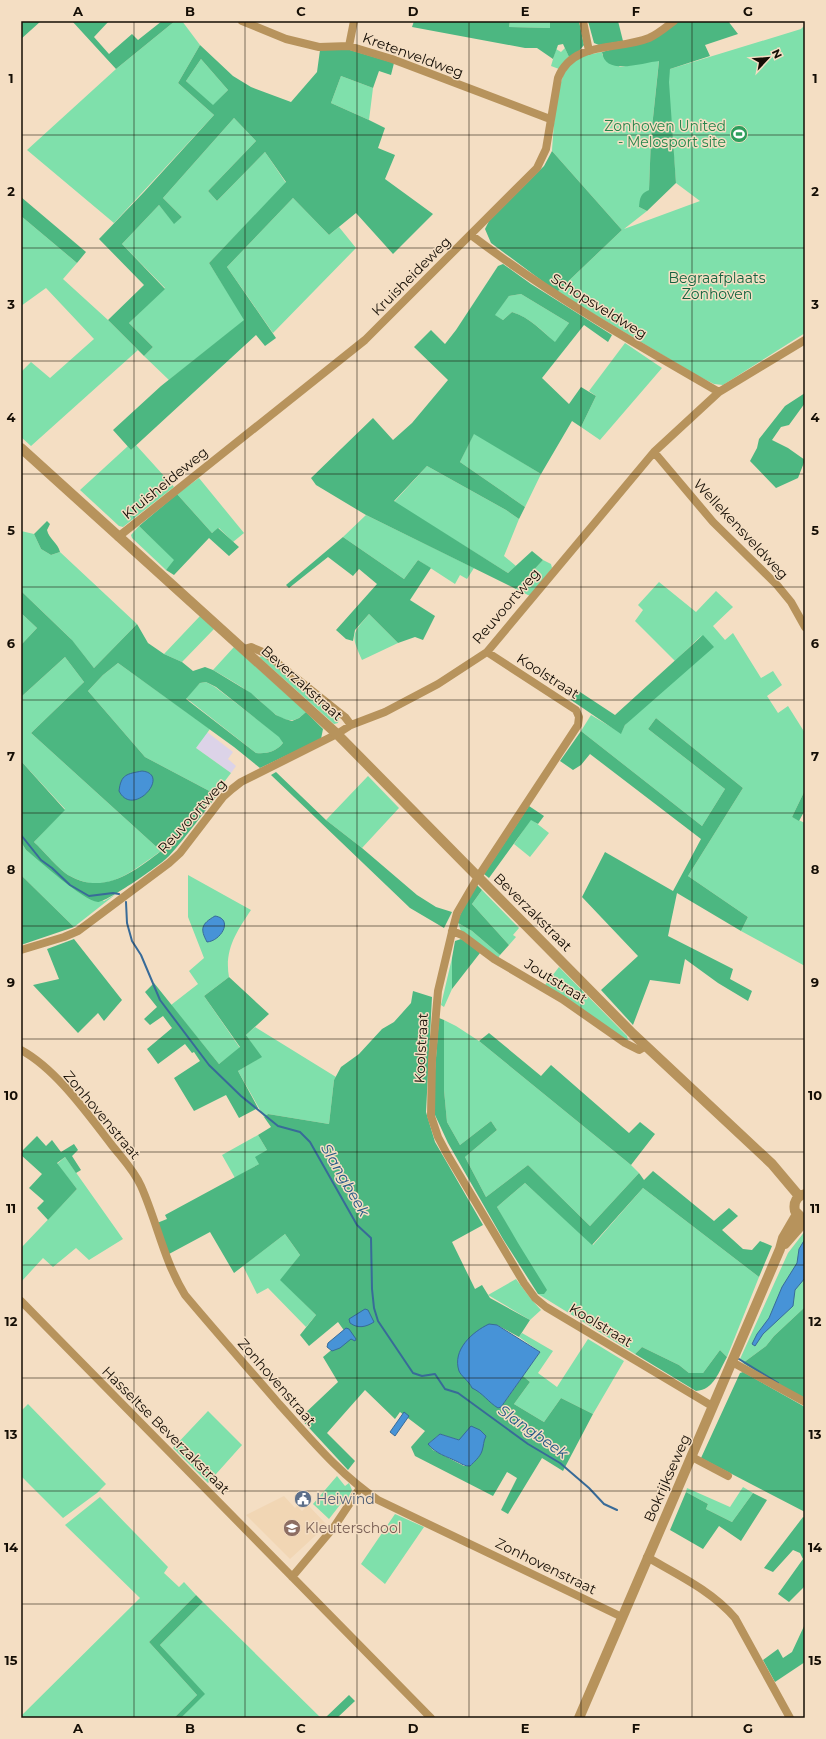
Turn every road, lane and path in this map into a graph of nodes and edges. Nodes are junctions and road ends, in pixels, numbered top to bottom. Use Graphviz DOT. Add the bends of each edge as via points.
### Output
graph roads {
  1 [pos="242,21"];
  2 [pos="354,21"];
  3 [pos="583,21"];
  4 [pos="674,21"];
  5 [pos="349,46"];
  6 [pos="589,51"];
  7 [pos="550,119"];
  8 [pos="471,235"];
  9 [pos="805,340"];
  10 [pos="719,392"];
  11 [pos="21,448"];
  12 [pos="654,452"];
  13 [pos="118,537"];
  14 [pos="805,625"];
  15 [pos="244,650"];
  16 [pos="486,652"];
  17 [pos="351,725"];
  18 [pos="337,734"];
  19 [pos="478,877"];
  20 [pos="452,931"];
  21 [pos="21,950"];
  22 [pos="646,1046"];
  23 [pos="21,1050"];
  24 [pos="802,1195"];
  25 [pos="802,1218"];
  26 [pos="21,1301"];
  27 [pos="732,1362"];
  28 [pos="805,1402"];
  29 [pos="712,1406"];
  30 [pos="692,1457"];
  31 [pos="728,1476"];
  32 [pos="360,1488"];
  33 [pos="647,1557"];
  34 [pos="292,1577"];
  35 [pos="622,1617"];
  36 [pos="431,1718"];
  37 [pos="579,1718"];
  38 [pos="790,1718"];
  1 -- 5 [label="street, Kretenveldweg" via="286,39 319,47"];
  2 -- 5 [label="street"];
  3 -- 6 [label="street"];
  4 -- 6 [label="street, Kruisheideweg" via="648,38"];
  5 -- 7 [label="street, Kretenveldweg" via="392,59"];
  6 -- 7 [label="street, Kruisheideweg" via="573,57 561,70"];
  7 -- 8 [label="street, Kruisheideweg" via="546,149 537,168"];
  8 -- 10 [label="street, Schopsveldweg" via="505,261 609,329"];
  8 -- 13 [label="street, Kruisheideweg" via="365,340"];
  9 -- 10 [label="street, Reuvoortweg"];
  10 -- 12 [label="street, Reuvoortweg"];
  11 -- 13 [label="street, Beverzakstraat"];
  12 -- 14 [label="street, Wellekensveldweg" via="717,526 777,585"];
  12 -- 16 [label="street, Reuvoortweg"];
  13 -- 15 [label="street, Beverzakstraat"];
  15 -- 17 [label="street, Beverzakstraat" via="251,647 265,653 346,717"];
  15 -- 18 [label="street, Beverzakstraat"];
  16 -- 17 [label="street, Reuvoortweg" via="438,684 386,712"];
  16 -- 19 [label="street, Koolstraat" via="576,710 579,717 578,725"];
  17 -- 18 [label="street, Reuvoortweg"];
  18 -- 19 [label="street, Beverzakstraat"];
  18 -- 21 [label="street, Reuvoortweg" via="241,782 223,797 180,853 78,931"];
  19 -- 20 [label="street, Koolstraat" via="457,913"];
  19 -- 22 [label="street, Beverzakstraat"];
  20 -- 22 [label="street, Joutstraat" via="562,999 625,1043 639,1050"];
  20 -- 29 [label="street, Koolstraat" via="438,991 432,1060 431,1116 447,1154 535,1298"];
  22 -- 24 [label="street, Beverzakstraat"];
  23 -- 32 [label="street, Zonhovenstraat" via="51,1073 71,1094 129,1167 140,1184 170,1268 186,1295 311,1440"];
  24 -- 25 [label="street, Bokrijkseweg" via="794,1207"];
  25 -- 27 [label="street, Bokrijkseweg" via="782,1238 780,1249"];
  26 -- 34 [label="street, Hasseltse Beverzakstraat"];
  27 -- 28 [label="street"];
  27 -- 29 [label="street, Bokrijkseweg"];
  29 -- 30 [label="street, Bokrijkseweg"];
  30 -- 31 [label="street"];
  30 -- 33 [label="street, Bokrijkseweg"];
  32 -- 34 [label="street" via="334,1527"];
  32 -- 35 [label="street, Zonhovenstraat" via="378,1500"];
  33 -- 35 [label="street, Bokrijkseweg"];
  33 -- 38 [label="street" via="724,1605 735,1618"];
  34 -- 36 [label="street, Hasseltse Beverzakstraat"];
  35 -- 37 [label="street, Bokrijkseweg"];
}
